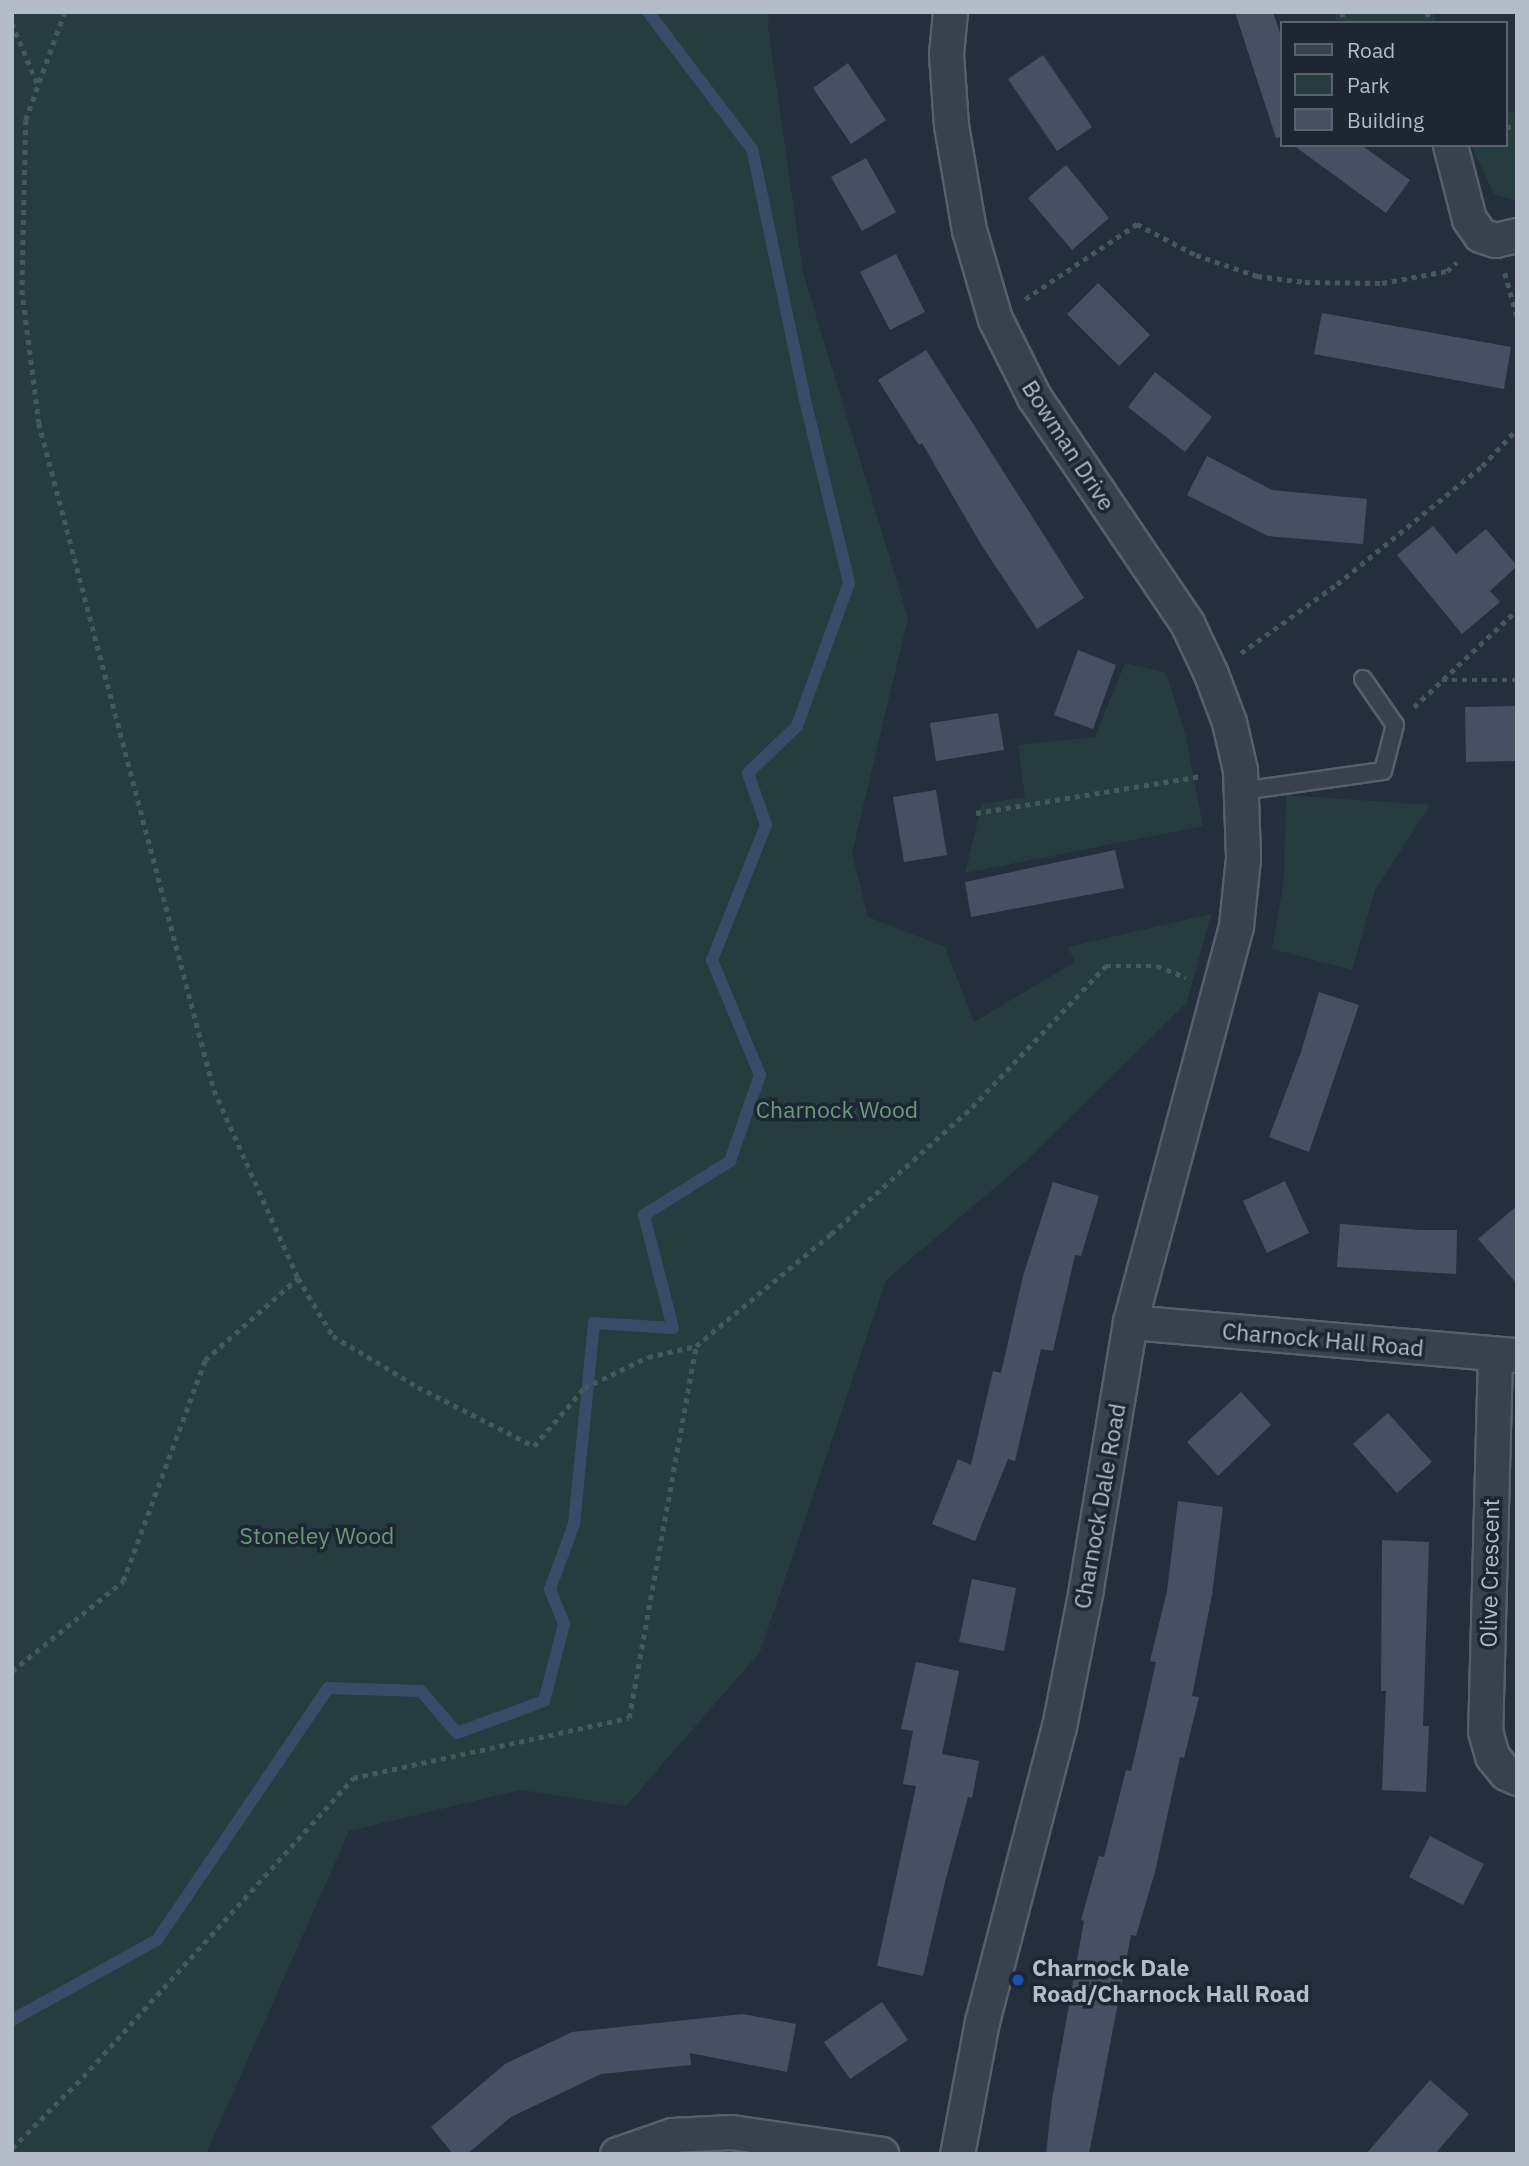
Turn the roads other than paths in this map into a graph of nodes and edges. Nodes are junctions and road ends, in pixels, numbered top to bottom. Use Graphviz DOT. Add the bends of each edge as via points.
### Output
graph roads {
  1 [pos="950,12"];
  2 [pos="1451,147"];
  3 [pos="1517,235"];
  4 [pos="1363,679"];
  5 [pos="1241,781"];
  6 [pos="1243,858"];
  7 [pos="1130,1322"];
  8 [pos="1506,1355"];
  9 [pos="1517,1778"];
  10 [pos="617,2154"];
  11 [pos="881,2154"];
  12 [pos="957,2154"];
  1 -- 5 [label="street, Bowman Drive" via="946,54 951,125 969,230 995,319 1034,397 1187,622 1229,722"];
  2 -- 3 [label="street" via="1469,219 1480,235 1495,240"];
  4 -- 5 [label="lane" via="1395,724 1382,771"];
  5 -- 6 [label="street, Bowman Drive"];
  6 -- 7 [label="street, Charnock Dale Road" via="1236,926"];
  7 -- 8 [label="street, Charnock Hall Road"];
  7 -- 12 [label="street, Charnock Dale Road" via="1059,1726 982,2021"];
  8 -- 9 [label="street, Olive Crescent" via="1485,1731 1492,1756 1506,1773"];
  10 -- 11 [label="street" via="672,2135 731,2133"];
}
